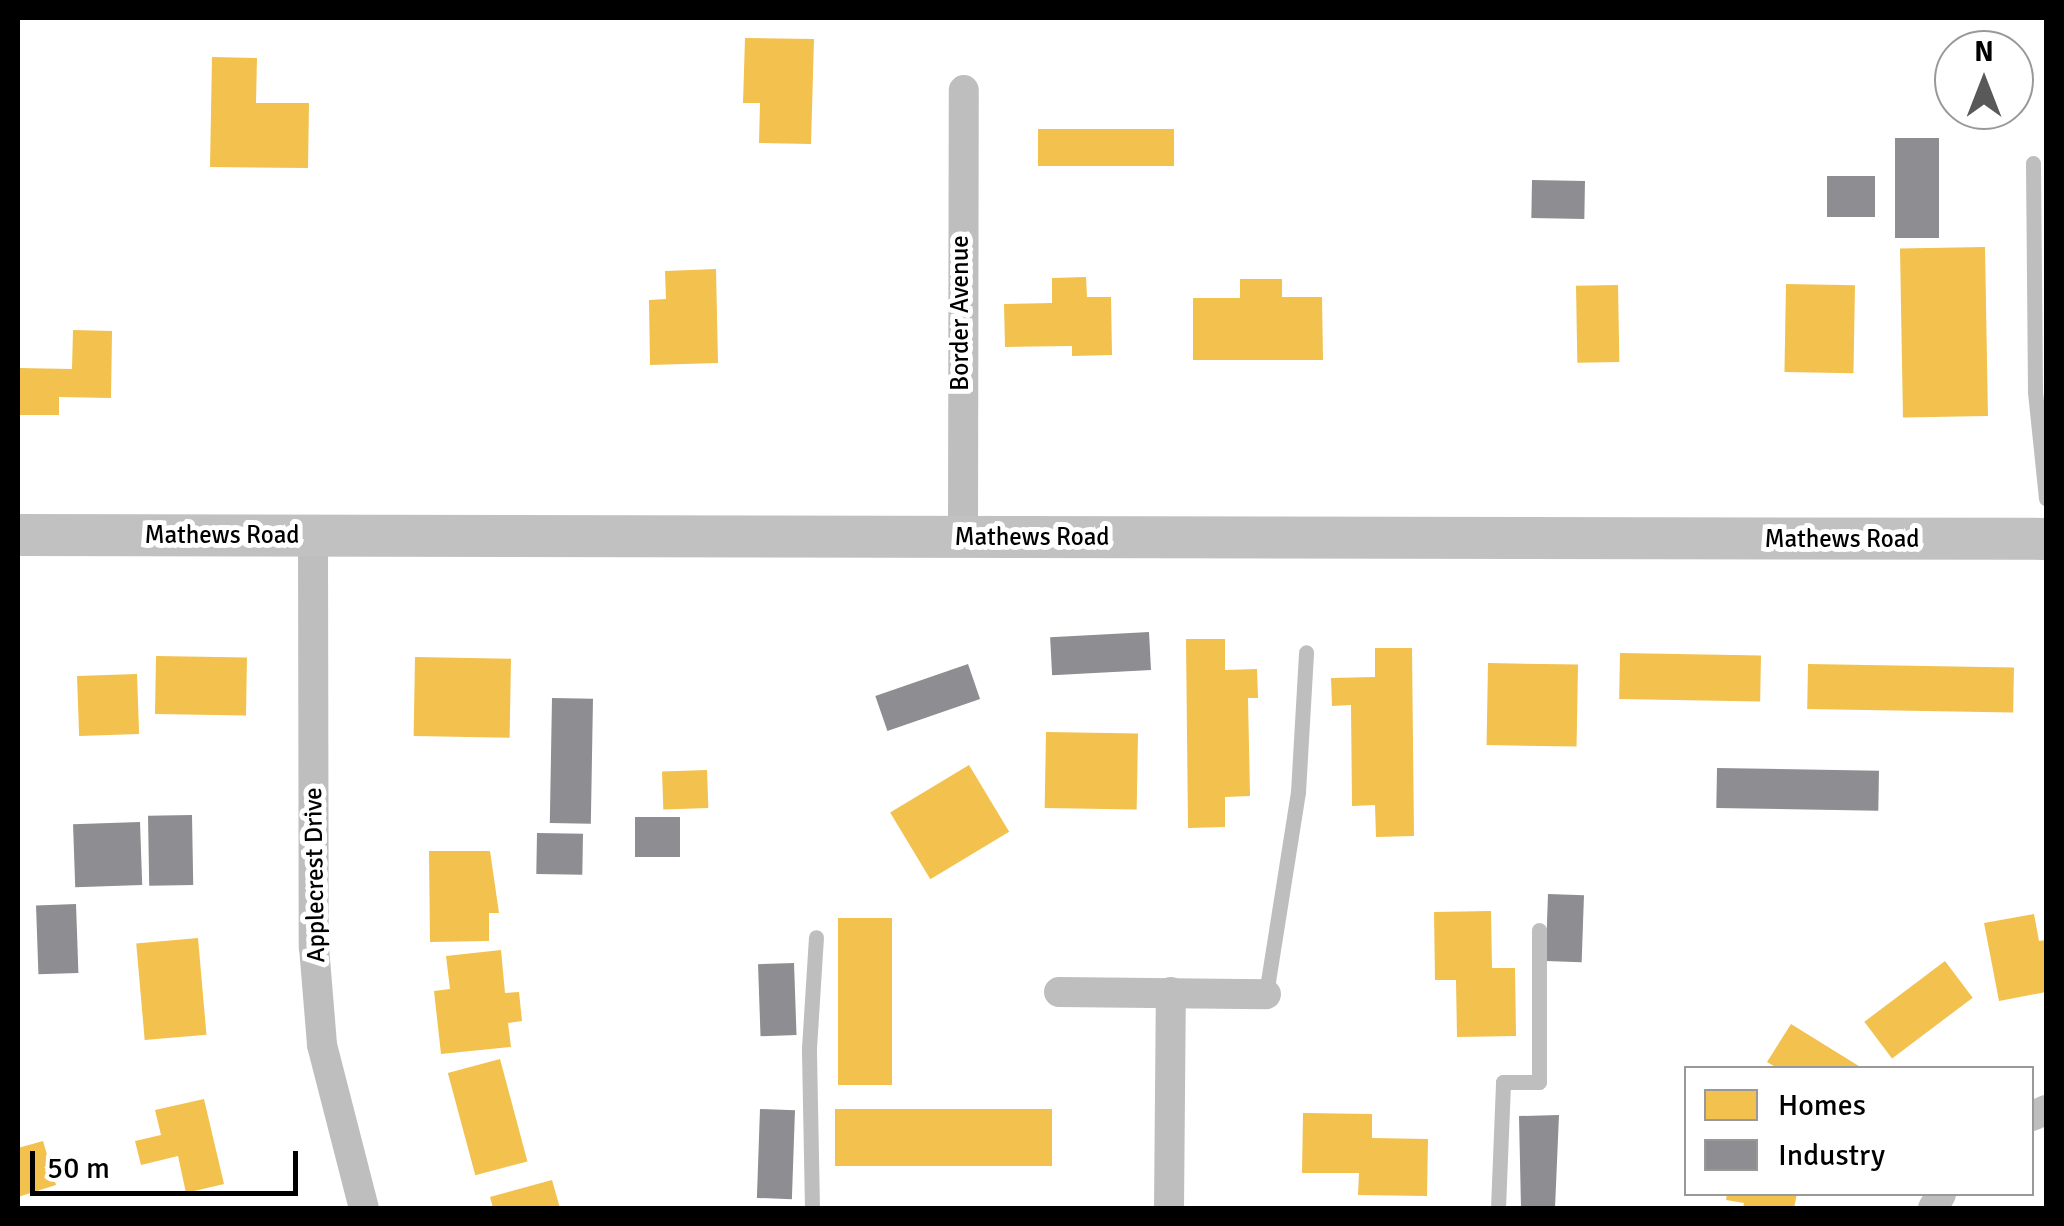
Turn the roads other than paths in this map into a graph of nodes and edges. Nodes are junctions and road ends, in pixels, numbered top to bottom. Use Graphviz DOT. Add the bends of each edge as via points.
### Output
graph roads {
  1 [pos="964,90"];
  2 [pos="2033,163"];
  3 [pos="2046,498"];
  4 [pos="18,535"];
  5 [pos="313,536"];
  6 [pos="963,537"];
  7 [pos="2046,539"];
  8 [pos="1306,652"];
  9 [pos="1539,930"];
  10 [pos="816,937"];
  11 [pos="1058,992"];
  12 [pos="1171,992"];
  13 [pos="1266,994"];
  14 [pos="364,1208"];
  15 [pos="812,1208"];
  16 [pos="1169,1208"];
  17 [pos="1498,1208"];
  1 -- 6 [label="street, Border Avenue"];
  2 -- 3 [label="lane" via="2035,392"];
  4 -- 5 [label="street, Mathews Road"];
  5 -- 6 [label="street, Mathews Road"];
  5 -- 14 [label="street, Applecrest Drive" via="314,947 322,1046"];
  6 -- 7 [label="street, Mathews Road"];
  8 -- 13 [label="lane" via="1298,792"];
  9 -- 17 [label="lane" via="1539,1082 1503,1082"];
  10 -- 15 [label="lane" via="809,1048"];
  11 -- 12 [label="street"];
  12 -- 13 [label="street"];
  12 -- 16 [label="street"];
}
